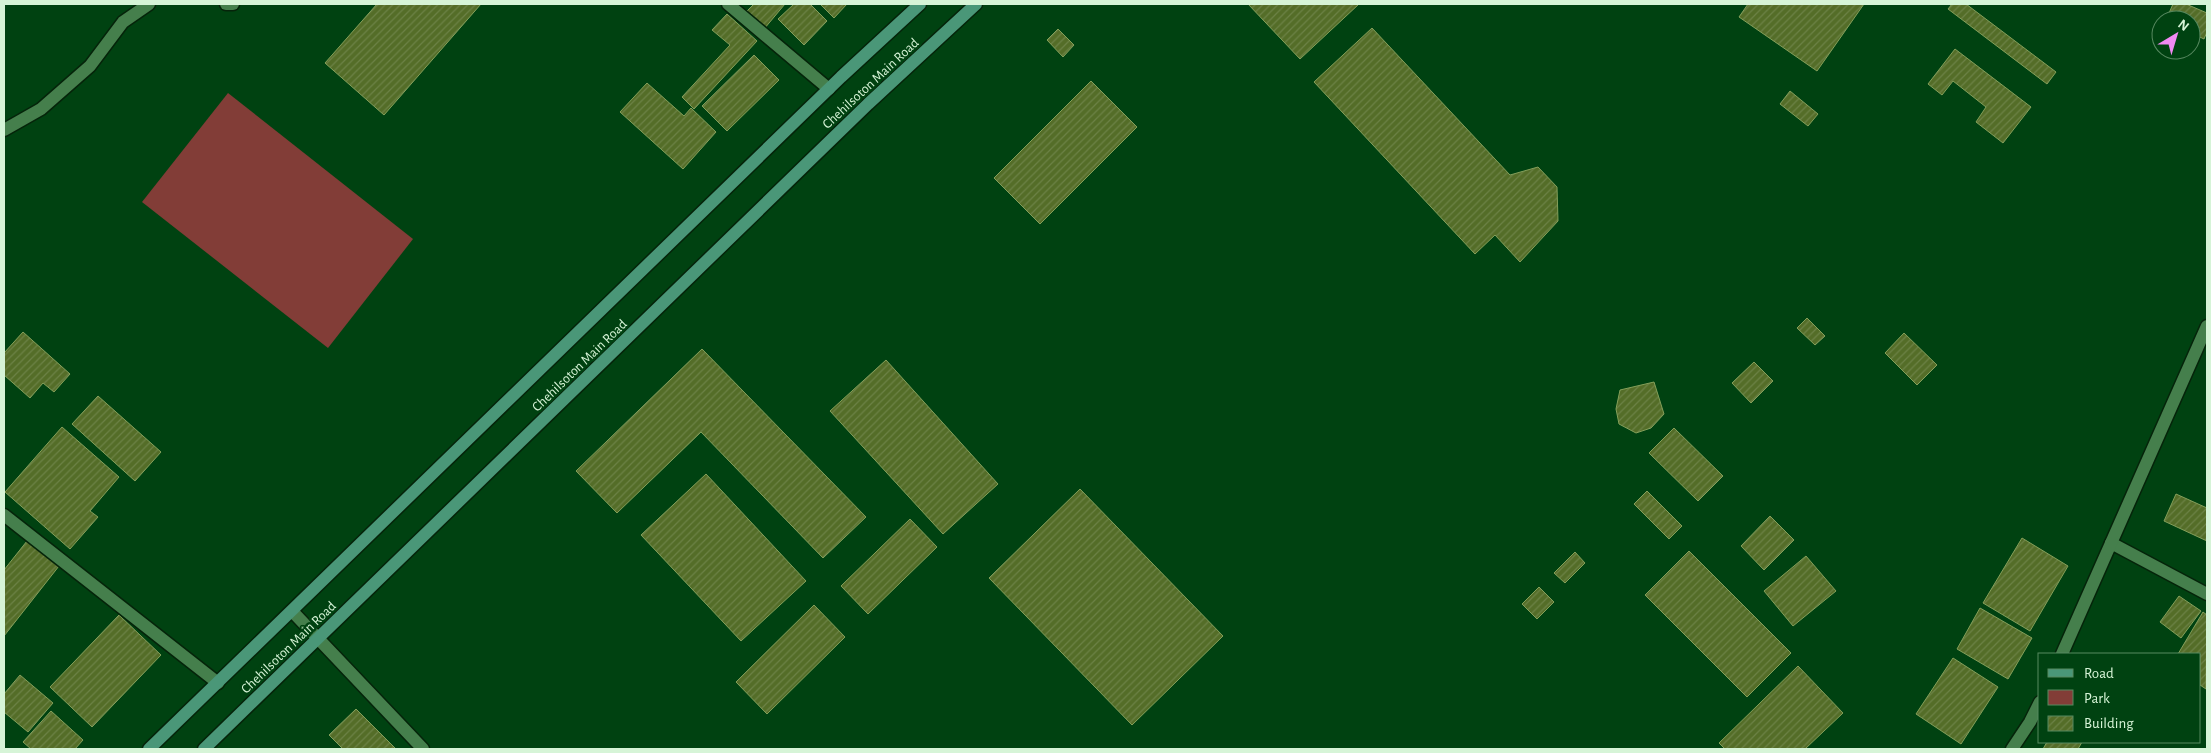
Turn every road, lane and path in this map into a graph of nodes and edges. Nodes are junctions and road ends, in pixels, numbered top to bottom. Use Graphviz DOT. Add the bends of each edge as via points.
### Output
graph roads {
  1 [pos="149,4"];
  2 [pos="226,4"];
  3 [pos="233,4"];
  4 [pos="728,4"];
  5 [pos="920,4"];
  6 [pos="976,4"];
  7 [pos="829,89"];
  8 [pos="4,130"];
  9 [pos="2207,326"];
  10 [pos="4,515"];
  11 [pos="2111,544"];
  12 [pos="2207,594"];
  13 [pos="292,611"];
  14 [pos="319,639"];
  15 [pos="2062,653"];
  16 [pos="218,684"];
  17 [pos="2038,706"];
  18 [pos="148,749"];
  19 [pos="204,749"];
  20 [pos="423,749"];
  21 [pos="2012,749"];
  1 -- 8 [label="street" via="122,22 90,66 41,109"];
  2 -- 3 [label="street"];
  4 -- 7 [label="street"];
  5 -- 7 [label="main road, Chehilsoton Main Road"];
  6 -- 14 [label="main road, Chehilsoton Main Road" via="868,104"];
  7 -- 13 [label="main road, Chehilsoton Main Road"];
  9 -- 11 [label="street"];
  10 -- 16 [label="street"];
  11 -- 12 [label="street"];
  11 -- 15 [label="street"];
  13 -- 14 [label="street"];
  13 -- 16 [label="main road, Chehilsoton Main Road"];
  14 -- 19 [label="main road, Chehilsoton Main Road"];
  14 -- 20 [label="street"];
  16 -- 18 [label="main road, Chehilsoton Main Road"];
  17 -- 21 [label="street"];
}
